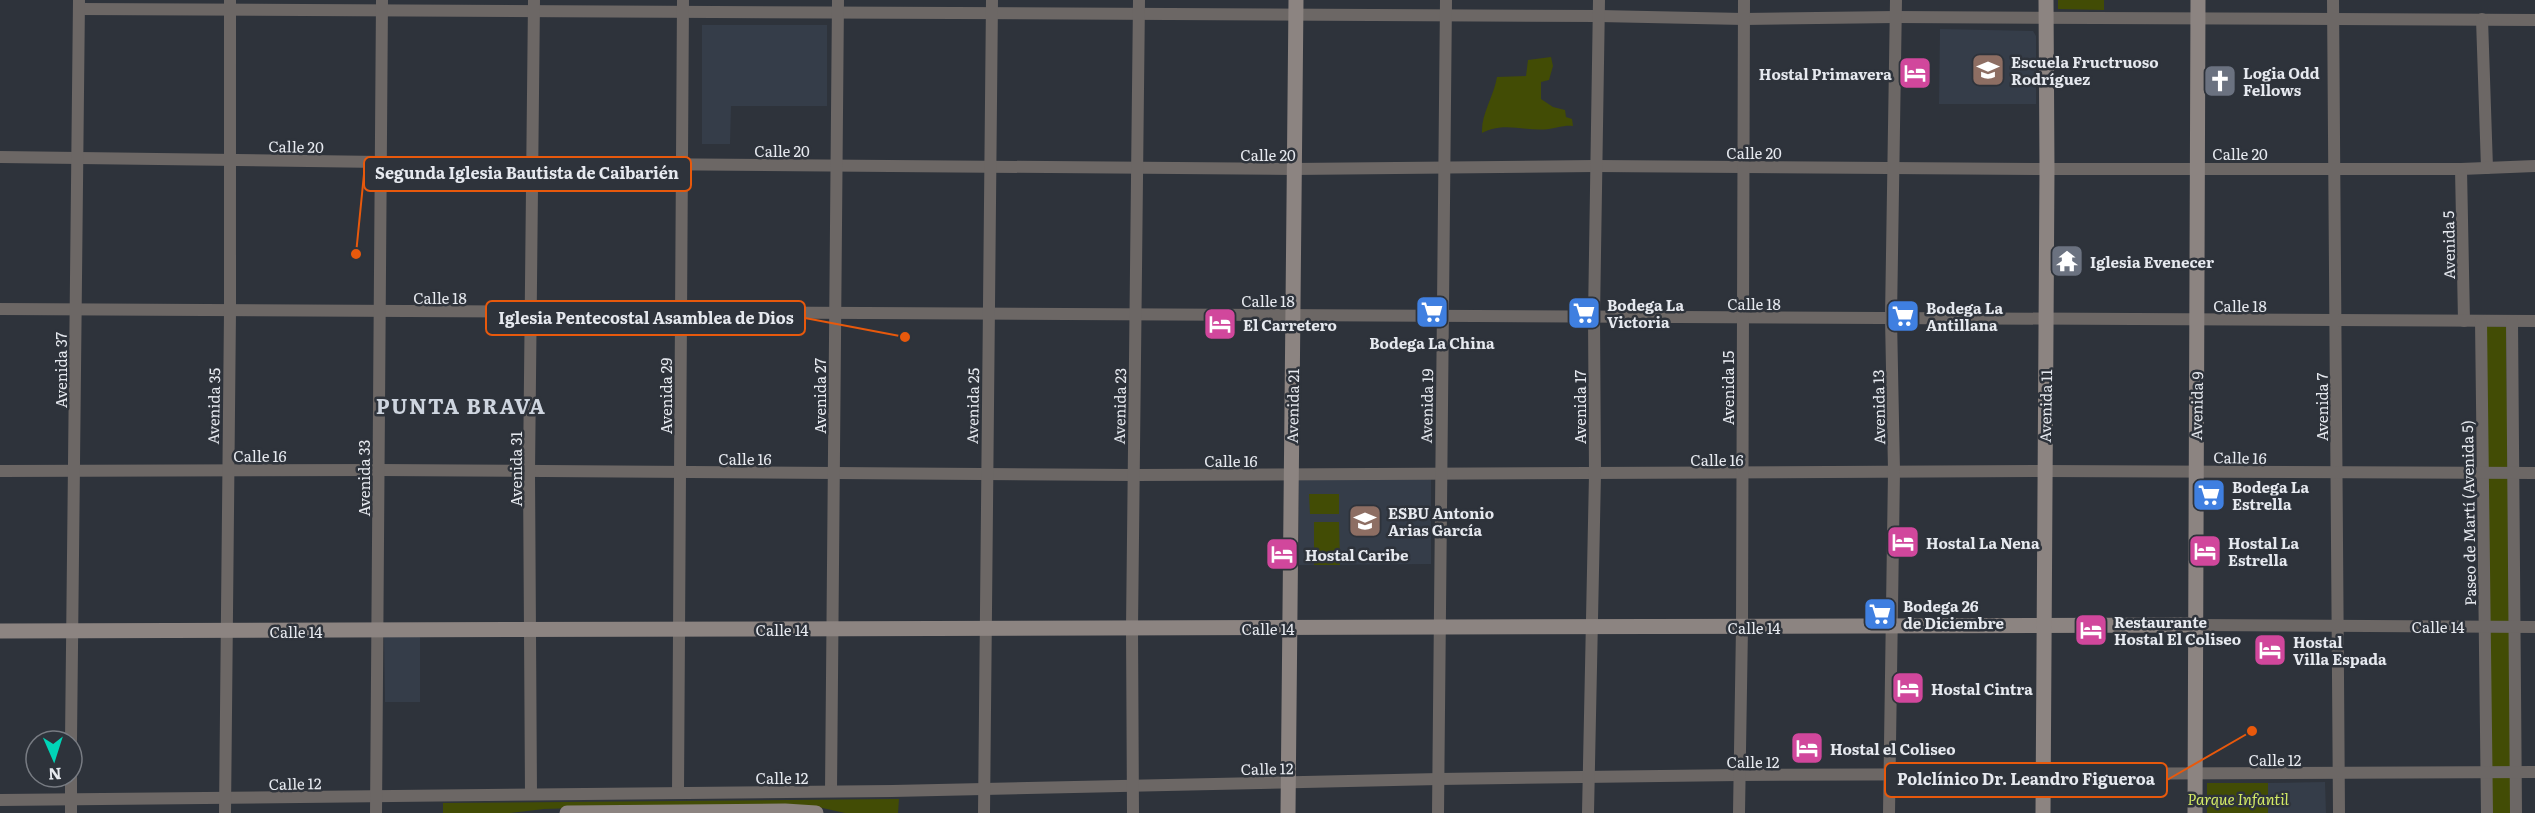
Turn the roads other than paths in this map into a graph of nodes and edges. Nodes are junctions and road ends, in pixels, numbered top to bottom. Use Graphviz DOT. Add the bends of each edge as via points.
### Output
graph roads {
  1 [pos="992,0"];
  2 [pos="1139,0"];
  3 [pos="1446,0"];
  4 [pos="1599,0"];
  5 [pos="1744,0"];
  6 [pos="1896,0"];
  7 [pos="2046,0"];
  8 [pos="2198,0"];
  9 [pos="2333,0"];
  10 [pos="79,4"];
  11 [pos="230,5"];
  12 [pos="382,5"];
  13 [pos="534,6"];
  14 [pos="683,6"];
  15 [pos="838,6"];
  16 [pos="1296,8"];
  17 [pos="992,14"];
  18 [pos="1139,14"];
  19 [pos="1445,16"];
  20 [pos="1599,16"];
  21 [pos="1896,17"];
  22 [pos="2046,17"];
  23 [pos="2198,17"];
  24 [pos="1744,19"];
  25 [pos="2334,19"];
  26 [pos="2482,19"];
  27 [pos="2535,20"];
  28 [pos="0,157"];
  29 [pos="77,158"];
  30 [pos="230,160"];
  31 [pos="381,162"];
  32 [pos="531,163"];
  33 [pos="682,164"];
  34 [pos="836,166"];
  35 [pos="1595,166"];
  36 [pos="1743,166"];
  37 [pos="2535,166"];
  38 [pos="989,167"];
  39 [pos="1444,167"];
  40 [pos="1892,167"];
  41 [pos="1136,168"];
  42 [pos="2199,168"];
  43 [pos="2334,168"];
  44 [pos="2487,168"];
  45 [pos="1293,169"];
  46 [pos="2048,169"];
  47 [pos="2461,169"];
  48 [pos="0,309"];
  49 [pos="75,310"];
  50 [pos="230,311"];
  51 [pos="380,311"];
  52 [pos="531,312"];
  53 [pos="681,313"];
  54 [pos="835,314"];
  55 [pos="989,314"];
  56 [pos="1135,315"];
  57 [pos="1293,315"];
  58 [pos="1442,316"];
  59 [pos="1594,317"];
  60 [pos="1742,318"];
  61 [pos="1892,318"];
  62 [pos="2047,319"];
  63 [pos="2197,320"];
  64 [pos="2336,320"];
  65 [pos="2464,321"];
  66 [pos="2481,321"];
  67 [pos="2512,321"];
  68 [pos="2535,321"];
  69 [pos="227,470"];
  70 [pos="378,470"];
  71 [pos="0,471"];
  72 [pos="75,471"];
  73 [pos="1894,471"];
  74 [pos="2044,471"];
  75 [pos="2196,471"];
  76 [pos="529,472"];
  77 [pos="834,472"];
  78 [pos="680,473"];
  79 [pos="2336,473"];
  80 [pos="2483,473"];
  81 [pos="2513,473"];
  82 [pos="2535,473"];
  83 [pos="986,474"];
  84 [pos="1440,474"];
  85 [pos="1595,474"];
  86 [pos="1741,474"];
  87 [pos="1134,475"];
  88 [pos="1291,475"];
  89 [pos="1892,626"];
  90 [pos="2045,626"];
  91 [pos="2194,626"];
  92 [pos="2337,626"];
  93 [pos="2485,626"];
  94 [pos="1438,627"];
  95 [pos="1593,627"];
  96 [pos="1742,627"];
  97 [pos="2515,627"];
  98 [pos="2535,627"];
  99 [pos="1132,628"];
  100 [pos="1290,628"];
  101 [pos="679,629"];
  102 [pos="832,629"];
  103 [pos="985,629"];
  104 [pos="377,630"];
  105 [pos="530,630"];
  106 [pos="0,631"];
  107 [pos="71,631"];
  108 [pos="226,631"];
  109 [pos="71,729"];
  110 [pos="2486,772"];
  111 [pos="2516,772"];
  112 [pos="2535,772"];
  113 [pos="2044,774"];
  114 [pos="2195,774"];
  115 [pos="2338,774"];
  116 [pos="1890,775"];
  117 [pos="1739,776"];
  118 [pos="1588,777"];
  119 [pos="1439,779"];
  120 [pos="1288,782"];
  121 [pos="1132,785"];
  122 [pos="984,788"];
  123 [pos="71,789"];
  124 [pos="678,792"];
  125 [pos="831,792"];
  126 [pos="531,794"];
  127 [pos="376,797"];
  128 [pos="0,800"];
  129 [pos="71,800"];
  130 [pos="225,800"];
  131 [pos="71,813"];
  132 [pos="225,813"];
  133 [pos="376,813"];
  134 [pos="567,813"];
  135 [pos="816,813"];
  136 [pos="984,813"];
  137 [pos="1132,813"];
  138 [pos="1288,813"];
  139 [pos="1438,813"];
  140 [pos="1588,813"];
  141 [pos="1739,813"];
  142 [pos="1889,813"];
  143 [pos="2043,813"];
  144 [pos="2195,813"];
  145 [pos="2339,813"];
  146 [pos="2487,813"];
  147 [pos="2516,813"];
  1 -- 17 [label="street, Avenida 25"];
  2 -- 18 [label="street, Avenida 23"];
  3 -- 19 [label="street, Avenida 19"];
  4 -- 20 [label="street, Avenida 17"];
  5 -- 24 [label="street, Avenida 15"];
  6 -- 21 [label="street, Avenida 13"];
  7 -- 22 [label="main road, Avenida 11"];
  8 -- 23 [label="main road, Avenida 9"];
  9 -- 25 [label="street, Avenida 7"];
  10 -- 11 [label="street"];
  10 -- 29 [label="street, Avenida 37"];
  11 -- 12 [label="street"];
  11 -- 30 [label="street, Avenida 35"];
  12 -- 13 [label="street"];
  12 -- 31 [label="street, Avenida 33"];
  13 -- 14 [label="street"];
  13 -- 32 [label="street, Avenida 31"];
  14 -- 15 [label="street"];
  14 -- 33 [label="street, Avenida 29"];
  15 -- 17 [label="street"];
  15 -- 34 [label="street, Avenida 27"];
  16 -- 18 [label="street"];
  16 -- 19 [label="street"];
  16 -- 45 [label="main road, Avenida 21"];
  17 -- 18 [label="street"];
  17 -- 38 [label="street, Avenida 25"];
  18 -- 41 [label="street, Avenida 23"];
  19 -- 20 [label="street"];
  19 -- 39 [label="street, Avenida 19"];
  20 -- 24 [label="street"];
  20 -- 35 [label="street, Avenida 17"];
  21 -- 22 [label="street"];
  21 -- 24 [label="street"];
  21 -- 40 [label="street, Avenida 13"];
  22 -- 23 [label="street"];
  22 -- 46 [label="main road, Avenida 11"];
  23 -- 25 [label="street"];
  23 -- 42 [label="main road, Avenida 9"];
  24 -- 36 [label="street, Avenida 15"];
  25 -- 26 [label="street"];
  25 -- 43 [label="street, Avenida 7"];
  26 -- 27 [label="street"];
  26 -- 44 [label="street"];
  28 -- 29 [label="street, Calle 20"];
  29 -- 30 [label="street, Calle 20"];
  29 -- 49 [label="street, Avenida 37"];
  30 -- 31 [label="street, Calle 20"];
  30 -- 50 [label="street, Avenida 35"];
  31 -- 32 [label="street, Calle 20"];
  31 -- 51 [label="street, Avenida 33"];
  32 -- 33 [label="street, Calle 20"];
  32 -- 52 [label="street, Avenida 31"];
  33 -- 34 [label="street, Calle 20"];
  33 -- 53 [label="street, Avenida 29"];
  34 -- 38 [label="street, Calle 20"];
  34 -- 54 [label="street, Avenida 27"];
  35 -- 36 [label="street, Calle 20"];
  35 -- 39 [label="street, Calle 20"];
  35 -- 59 [label="street, Avenida 17"];
  36 -- 40 [label="street, Calle 20"];
  36 -- 60 [label="street, Avenida 15"];
  37 -- 44 [label="street, Calle 20"];
  38 -- 41 [label="street, Calle 20"];
  38 -- 55 [label="street, Avenida 25"];
  39 -- 45 [label="street, Calle 20"];
  39 -- 58 [label="street, Avenida 19"];
  40 -- 46 [label="street, Calle 20"];
  40 -- 61 [label="street, Avenida 13"];
  41 -- 45 [label="street, Calle 20"];
  41 -- 56 [label="street, Avenida 23"];
  42 -- 43 [label="street, Calle 20"];
  42 -- 46 [label="street, Calle 20"];
  42 -- 63 [label="main road, Avenida 9"];
  43 -- 47 [label="street, Calle 20"];
  43 -- 64 [label="street, Avenida 7"];
  44 -- 47 [label="street, Calle 20"];
  45 -- 57 [label="main road, Avenida 21"];
  46 -- 62 [label="main road, Avenida 11"];
  47 -- 65 [label="street, Avenida 5"];
  48 -- 49 [label="street, Calle 18"];
  49 -- 50 [label="street, Calle 18"];
  49 -- 72 [label="street, Avenida 37"];
  50 -- 51 [label="street, Calle 18"];
  50 -- 69 [label="street, Avenida 35"];
  51 -- 52 [label="street, Calle 18"];
  51 -- 70 [label="street, Avenida 33"];
  52 -- 53 [label="street, Calle 18"];
  52 -- 76 [label="street, Avenida 31"];
  53 -- 54 [label="street, Calle 18"];
  53 -- 78 [label="street, Avenida 29"];
  54 -- 55 [label="street, Calle 18"];
  54 -- 77 [label="street, Avenida 27"];
  55 -- 56 [label="street, Calle 18"];
  55 -- 83 [label="street, Avenida 25"];
  56 -- 57 [label="street, Calle 18"];
  56 -- 87 [label="street, Avenida 23"];
  57 -- 58 [label="street, Calle 18"];
  57 -- 88 [label="main road, Avenida 21"];
  58 -- 59 [label="street, Calle 18"];
  58 -- 84 [label="street, Avenida 19"];
  59 -- 60 [label="street, Calle 18"];
  59 -- 85 [label="street, Avenida 17"];
  60 -- 61 [label="street, Calle 18"];
  60 -- 86 [label="street, Avenida 15"];
  61 -- 62 [label="street, Calle 18"];
  61 -- 73 [label="street, Avenida 13"];
  62 -- 63 [label="street, Calle 18"];
  62 -- 74 [label="main road, Avenida 11"];
  63 -- 64 [label="street, Calle 18"];
  63 -- 75 [label="main road, Avenida 9"];
  64 -- 65 [label="street, Calle 18"];
  64 -- 79 [label="street, Avenida 7"];
  65 -- 66 [label="street, Calle 18"];
  66 -- 67 [label="street, Calle 18"];
  66 -- 80 [label="street, Paseo de Martí (Avenida 5)"];
  67 -- 68 [label="street, Calle 18"];
  67 -- 81 [label="street"];
  69 -- 70 [label="street, Calle 16"];
  69 -- 72 [label="street, Calle 16"];
  69 -- 108 [label="street, Avenida 35"];
  70 -- 76 [label="street, Calle 16"];
  70 -- 104 [label="street, Avenida 33"];
  71 -- 72 [label="street, Calle 16"];
  72 -- 107 [label="street, Avenida 37"];
  73 -- 74 [label="street, Calle 16"];
  73 -- 86 [label="street, Calle 16"];
  73 -- 89 [label="street, Avenida 13"];
  74 -- 75 [label="street, Calle 16"];
  74 -- 90 [label="main road, Avenida 11"];
  75 -- 79 [label="street, Calle 16"];
  75 -- 91 [label="main road, Avenida 9"];
  76 -- 78 [label="street, Calle 16"];
  76 -- 105 [label="street, Avenida 31"];
  77 -- 78 [label="street, Calle 16"];
  77 -- 83 [label="street, Calle 16"];
  77 -- 102 [label="street, Avenida 27"];
  78 -- 101 [label="street, Avenida 29"];
  79 -- 80 [label="street, Calle 16"];
  79 -- 92 [label="street, Avenida 7"];
  80 -- 81 [label="street, Calle 16"];
  80 -- 93 [label="street, Paseo de Martí (Avenida 5)"];
  81 -- 82 [label="street, Calle 16"];
  81 -- 97 [label="street"];
  83 -- 87 [label="street, Calle 16"];
  83 -- 103 [label="street, Avenida 25"];
  84 -- 85 [label="street, Calle 16"];
  84 -- 88 [label="street, Calle 16"];
  84 -- 94 [label="street, Avenida 19"];
  85 -- 86 [label="street, Calle 16"];
  85 -- 95 [label="street, Avenida 17"];
  86 -- 96 [label="street, Avenida 15"];
  87 -- 88 [label="street, Calle 16"];
  87 -- 99 [label="street, Avenida 23"];
  88 -- 100 [label="main road, Avenida 21"];
  89 -- 90 [label="main road, Calle 14"];
  89 -- 96 [label="main road, Calle 14"];
  89 -- 116 [label="street, Avenida 13"];
  90 -- 91 [label="main road, Calle 14"];
  90 -- 113 [label="main road, Avenida 11"];
  91 -- 92 [label="street, Calle 14"];
  91 -- 114 [label="main road, Avenida 9"];
  92 -- 93 [label="street, Calle 14"];
  92 -- 115 [label="street, Avenida 7"];
  93 -- 97 [label="street, Calle 14"];
  93 -- 110 [label="street, Paseo de Martí (Avenida 5)"];
  94 -- 95 [label="main road, Calle 14"];
  94 -- 100 [label="main road, Calle 14"];
  94 -- 119 [label="street, Avenida 19"];
  95 -- 96 [label="main road, Calle 14"];
  95 -- 118 [label="street, Avenida 17"];
  96 -- 117 [label="street, Avenida 15"];
  97 -- 98 [label="street, Calle 14"];
  97 -- 111 [label="street"];
  99 -- 100 [label="main road, Calle 14"];
  99 -- 103 [label="main road, Calle 14"];
  99 -- 121 [label="street, Avenida 23"];
  100 -- 120 [label="main road, Avenida 21"];
  101 -- 102 [label="main road, Calle 14"];
  101 -- 105 [label="main road, Calle 14"];
  101 -- 124 [label="street, Avenida 29"];
  102 -- 103 [label="main road, Calle 14"];
  102 -- 125 [label="street, Avenida 27"];
  103 -- 122 [label="street, Avenida 25"];
  104 -- 105 [label="main road, Calle 14"];
  104 -- 108 [label="main road, Calle 14"];
  104 -- 127 [label="street, Avenida 33"];
  105 -- 126 [label="street, Avenida 31"];
  106 -- 107 [label="main road, Calle 14"];
  107 -- 108 [label="main road, Calle 14"];
  107 -- 109 [label="street, Avenida 37"];
  108 -- 130 [label="street, Avenida 35"];
  110 -- 111 [label="street, Calle 12"];
  110 -- 115 [label="street, Calle 12"];
  110 -- 146 [label="street, Paseo de Martí (Avenida 5)"];
  111 -- 112 [label="street, Calle 12"];
  111 -- 147 [label="street"];
  113 -- 114 [label="street, Calle 12"];
  113 -- 116 [label="street, Calle 12"];
  113 -- 143 [label="main road, Avenida 11"];
  114 -- 115 [label="street, Calle 12"];
  114 -- 144 [label="main road, Avenida 9"];
  115 -- 145 [label="street, Avenida 7"];
  116 -- 117 [label="street, Calle 12"];
  116 -- 142 [label="street, Avenida 13"];
  117 -- 118 [label="street, Calle 12"];
  117 -- 141 [label="street, Avenida 15"];
  118 -- 119 [label="street, Calle 12"];
  118 -- 140 [label="street, Avenida 17"];
  119 -- 120 [label="street, Calle 12"];
  119 -- 139 [label="street, Avenida 19"];
  120 -- 121 [label="street, Calle 12"];
  120 -- 138 [label="main road, Avenida 21"];
  121 -- 122 [label="street, Calle 12"];
  121 -- 137 [label="street, Avenida 23"];
  122 -- 125 [label="street, Calle 12"];
  122 -- 136 [label="street, Avenida 25"];
  123 -- 129 [label="street"];
  124 -- 125 [label="street, Calle 12"];
  124 -- 126 [label="street, Calle 12"];
  126 -- 127 [label="street, Calle 12"];
  127 -- 130 [label="street, Calle 12"];
  127 -- 133 [label="street, Avenida 33"];
  128 -- 129 [label="street, Calle 12"];
  129 -- 130 [label="street, Calle 12"];
  129 -- 131 [label="street"];
  130 -- 132 [label="street, Avenida 35"];
  134 -- 135 [label="main road"];
}
